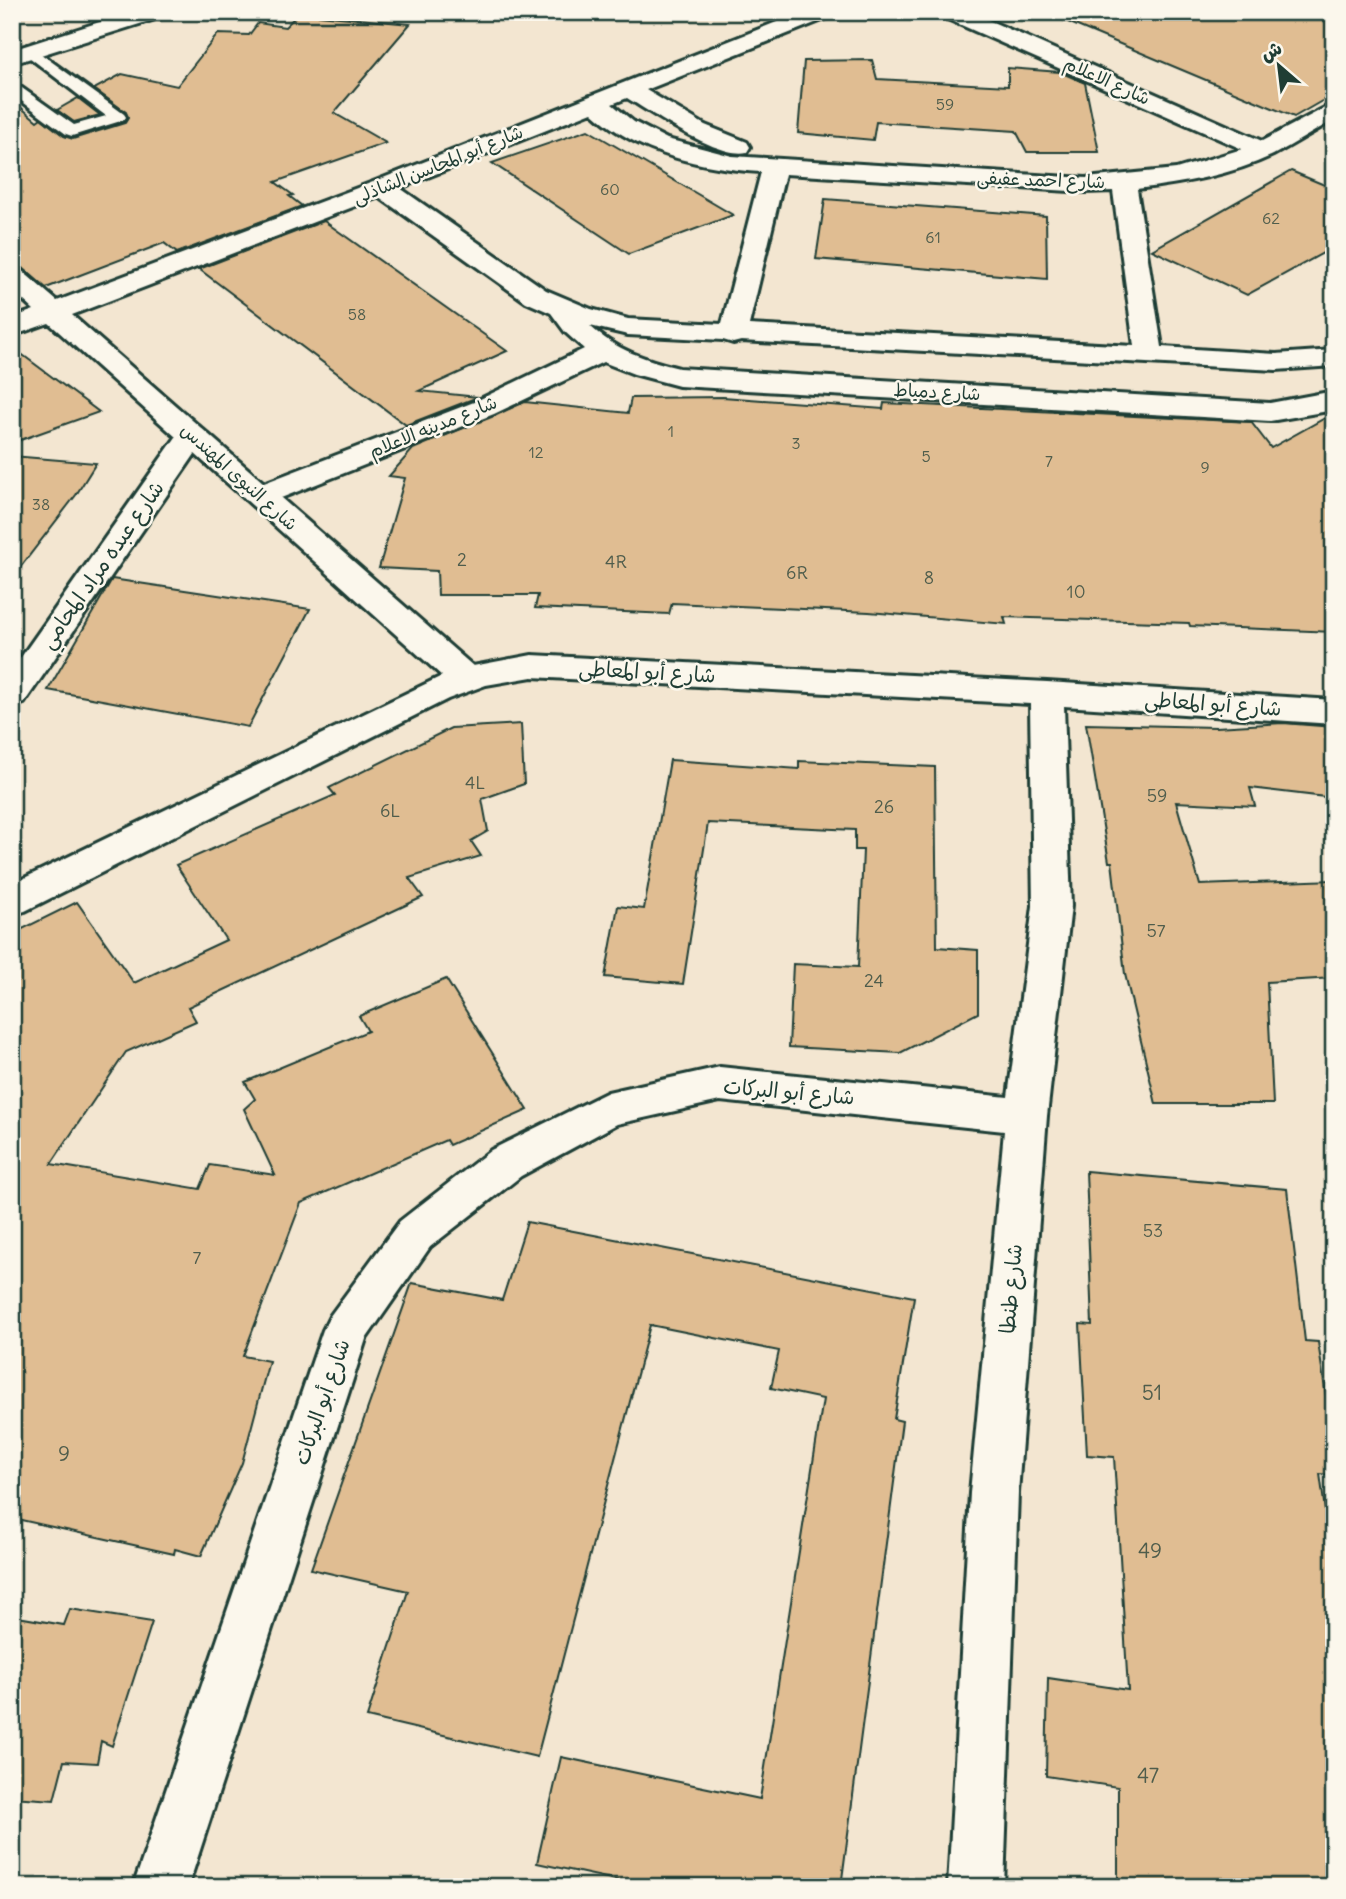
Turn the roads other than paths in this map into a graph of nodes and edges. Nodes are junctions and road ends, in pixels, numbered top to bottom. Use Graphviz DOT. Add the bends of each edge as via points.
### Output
graph roads {
  1 [pos="154,12"];
  2 [pos="822,12"];
  3 [pos="951,12"];
  4 [pos="21,54"];
  5 [pos="12,86"];
  6 [pos="628,89"];
  7 [pos="596,102"];
  8 [pos="1334,110"];
  9 [pos="1263,150"];
  10 [pos="775,164"];
  11 [pos="1124,183"];
  12 [pos="382,187"];
  13 [pos="12,276"];
  14 [pos="562,309"];
  15 [pos="53,312"];
  16 [pos="12,328"];
  17 [pos="733,335"];
  18 [pos="603,351"];
  19 [pos="1149,356"];
  20 [pos="1334,358"];
  21 [pos="1334,400"];
  22 [pos="192,436"];
  23 [pos="260,495"];
  24 [pos="466,678"];
  25 [pos="1046,693"];
  26 [pos="12,695"];
  27 [pos="1334,712"];
  28 [pos="12,901"];
  29 [pos="1026,1116"];
  30 [pos="160,1887"];
  31 [pos="976,1887"];
  1 -- 4 [label="street"];
  2 -- 6 [label="street, شارع أبو المحاسن الشاذلى"];
  3 -- 9 [label="street, شارع الاعلام"];
  4 -- 5 [label="lane" via="118,117 72,131"];
  6 -- 7 [label="street, شارع أبو المحاسن الشاذلى"];
  6 -- 10 [label="street, شارع احمد عفيفى" via="697,130"];
  7 -- 10 [label="street, شارع احمد عفيفى" via="634,134 662,146 732,163"];
  7 -- 12 [label="street, شارع أبو المحاسن الشاذلى"];
  8 -- 9 [label="street, شارع احمد عفيفى" via="1312,133"];
  9 -- 11 [label="street, شارع احمد عفيفى" via="1188,173"];
  10 -- 11 [label="street, شارع احمد عفيفى" via="1086,185"];
  10 -- 17 [label="street"];
  11 -- 19 [label="street"];
  12 -- 14 [label="street, شارع دمياط" via="536,296"];
  12 -- 15 [label="street, شارع أبو المحاسن الشاذلى"];
  13 -- 15 [label="street, شارع النبوى المهندس"];
  14 -- 17 [label="street, شارع دمياط" via="628,327"];
  14 -- 18 [label="street, شارع دمياط" via="577,331"];
  15 -- 16 [label="street, شارع أبو المحاسن الشاذلى"];
  15 -- 22 [label="street, شارع النبوى المهندس"];
  17 -- 19 [label="street, شارع دمياط"];
  18 -- 21 [label="street, شارع دمياط" via="637,367 679,377 1270,412"];
  18 -- 23 [label="street, شارع مدينه الاعلام" via="484,408"];
  19 -- 20 [label="street, شارع دمياط" via="1276,362"];
  22 -- 23 [label="street, شارع النبوى المهندس"];
  22 -- 26 [label="street, شارع عبده مراد المحامي"];
  23 -- 24 [label="street, شارع النبوى المهندس"];
  24 -- 25 [label="street, شارع أبو المعاطى" via="532,666"];
  24 -- 28 [label="street, شارع أبو المعاطى"];
  25 -- 27 [label="street, شارع أبو المعاطى"];
  25 -- 29 [label="street, شارع طنطا" via="1052,906"];
  29 -- 30 [label="street, شارع أبو البركات" via="720,1084 608,1109 506,1163 415,1234 346,1330"];
  29 -- 31 [label="street, شارع طنطا" via="994,1493"];
}
